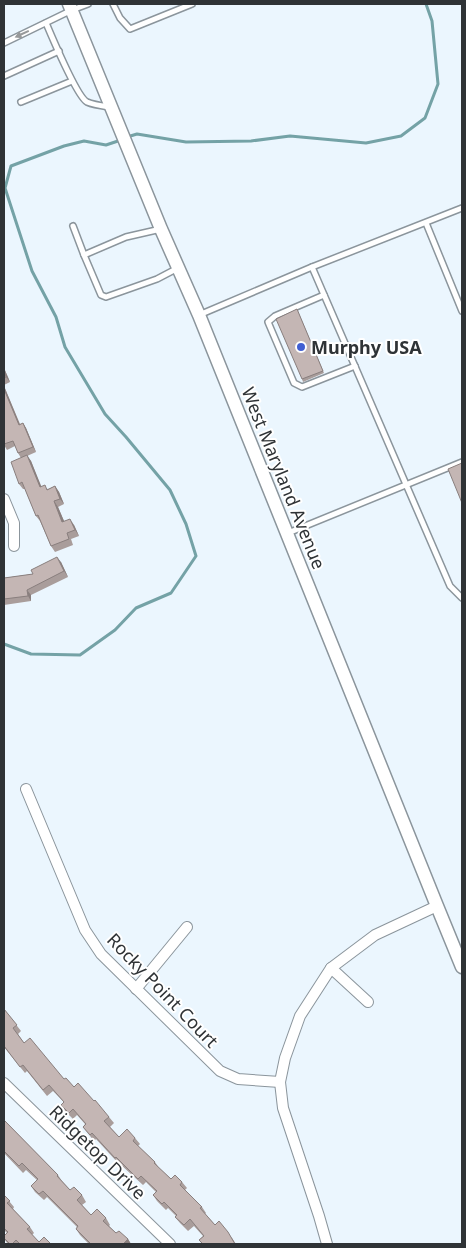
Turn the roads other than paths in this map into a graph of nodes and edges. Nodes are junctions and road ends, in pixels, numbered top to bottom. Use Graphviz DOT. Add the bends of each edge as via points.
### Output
graph roads {
  1 [pos="88,4"];
  2 [pos="113,4"];
  3 [pos="192,4"];
  4 [pos="181,6"];
  5 [pos="71,7"];
  6 [pos="46,23"];
  7 [pos="4,43"];
  8 [pos="59,51"];
  9 [pos="4,76"];
  10 [pos="72,80"];
  11 [pos="21,102"];
  12 [pos="111,107"];
  13 [pos="462,208"];
  14 [pos="426,223"];
  15 [pos="73,226"];
  16 [pos="161,229"];
  17 [pos="84,254"];
  18 [pos="178,268"];
  19 [pos="312,268"];
  20 [pos="324,295"];
  21 [pos="462,311"];
  22 [pos="199,315"];
  23 [pos="355,366"];
  24 [pos="462,462"];
  25 [pos="406,485"];
  26 [pos="4,499"];
  27 [pos="288,534"];
  28 [pos="14,546"];
  29 [pos="462,598"];
  30 [pos="26,789"];
  31 [pos="437,906"];
  32 [pos="186,927"];
  33 [pos="462,966"];
  34 [pos="331,968"];
  35 [pos="136,989"];
  36 [pos="368,1002"];
  37 [pos="280,1082"];
  38 [pos="4,1083"];
  39 [pos="170,1244"];
  40 [pos="327,1244"];
  1 -- 5 [label="lane"];
  2 -- 4 [label="lane" via="130,28"];
  3 -- 4 [label="lane"];
  5 -- 6 [label="lane"];
  5 -- 12 [label="street, West Maryland Avenue"];
  6 -- 7 [label="lane, one-way"];
  6 -- 8 [label="lane"];
  8 -- 9 [label="lane"];
  8 -- 10 [label="lane"];
  10 -- 11 [label="lane"];
  10 -- 12 [label="lane" via="86,102"];
  12 -- 16 [label="street, West Maryland Avenue"];
  13 -- 14 [label="lane"];
  14 -- 19 [label="lane"];
  14 -- 21 [label="lane"];
  15 -- 17 [label="lane"];
  16 -- 17 [label="lane" via="126,237"];
  16 -- 18 [label="street, West Maryland Avenue"];
  17 -- 18 [label="lane" via="101,295 106,297"];
  18 -- 22 [label="street, West Maryland Avenue"];
  19 -- 20 [label="lane"];
  19 -- 22 [label="lane"];
  20 -- 23 [label="lane"];
  20 -- 23 [label="lane" via="274,316 268,322 294,383 302,387"];
  22 -- 27 [label="street, West Maryland Avenue"];
  23 -- 25 [label="lane"];
  24 -- 25 [label="lane"];
  25 -- 27 [label="lane"];
  25 -- 29 [label="lane" via="450,586"];
  26 -- 28 [label="street" via="14,523"];
  27 -- 31 [label="street, West Maryland Avenue"];
  30 -- 35 [label="street, Rocky Point Court" via="85,930 101,954"];
  31 -- 33 [label="street, West Maryland Avenue"];
  31 -- 34 [label="street" via="376,935"];
  32 -- 35 [label="street"];
  34 -- 36 [label="street"];
  34 -- 37 [label="street" via="300,1016"];
  35 -- 37 [label="street, Rocky Point Court" via="220,1072 238,1079"];
  37 -- 40 [label="street" via="283,1108"];
  38 -- 39 [label="street, Ridgetop Drive"];
}
